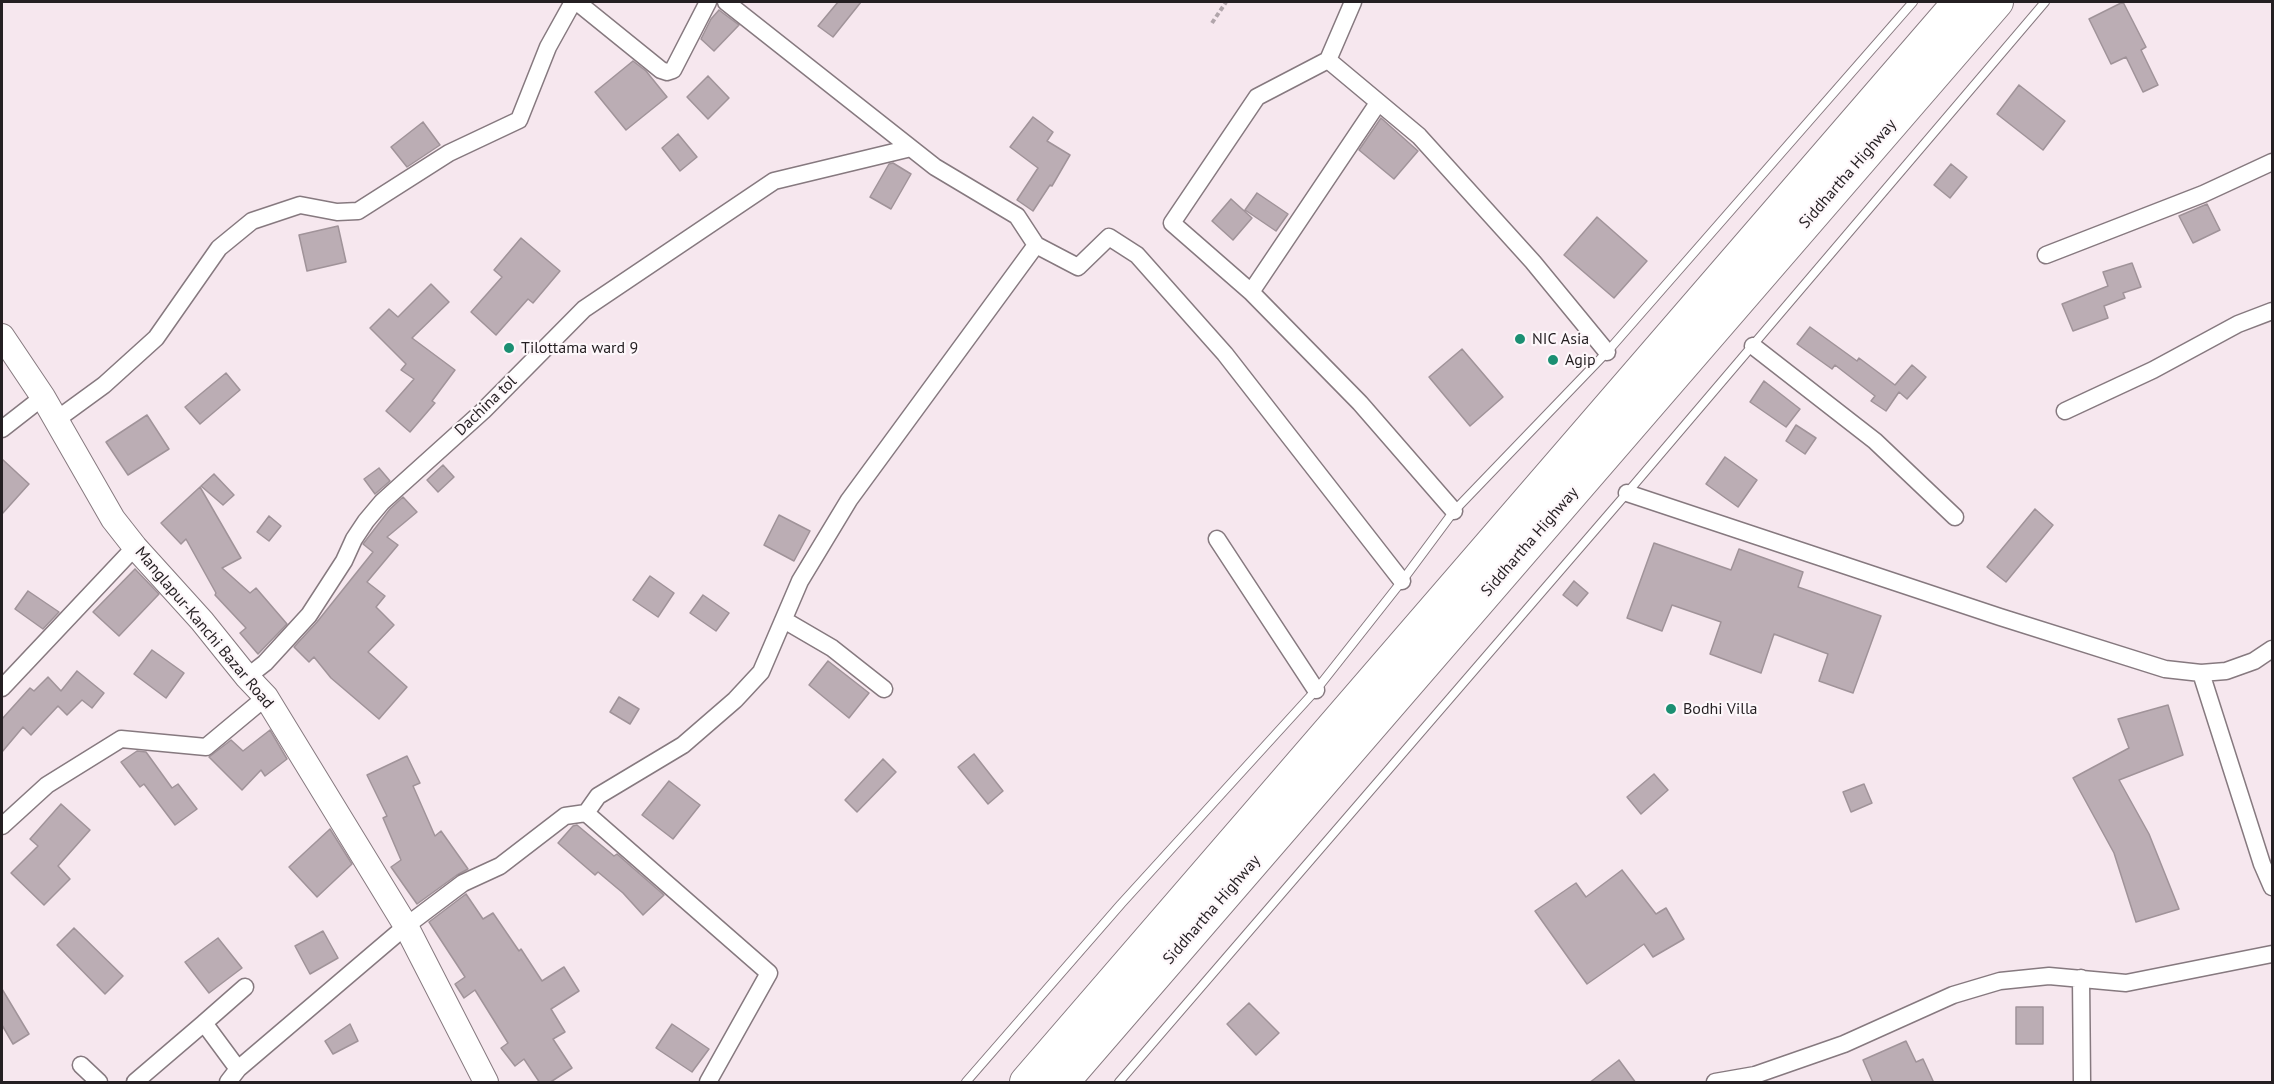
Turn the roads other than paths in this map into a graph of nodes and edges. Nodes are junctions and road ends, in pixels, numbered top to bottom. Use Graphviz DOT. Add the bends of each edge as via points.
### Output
graph roads {
  1 [pos="575,2"];
  2 [pos="708,2"];
  3 [pos="726,2"];
  4 [pos="1353,2"];
  5 [pos="1913,2"];
  6 [pos="1959,2"];
  7 [pos="1997,2"];
  8 [pos="2045,2"];
  9 [pos="1328,60"];
  10 [pos="1378,103"];
  11 [pos="911,148"];
  12 [pos="2272,162"];
  13 [pos="1036,245"];
  14 [pos="2046,255"];
  15 [pos="1251,292"];
  16 [pos="2272,311"];
  17 [pos="2,336"];
  18 [pos="1753,346"];
  19 [pos="1607,352"];
  20 [pos="43,397"];
  21 [pos="2065,411"];
  22 [pos="56,420"];
  23 [pos="2,429"];
  24 [pos="1628,493"];
  25 [pos="1454,511"];
  26 [pos="1955,517"];
  27 [pos="1217,540"];
  28 [pos="135,547"];
  29 [pos="1402,581"];
  30 [pos="784,620"];
  31 [pos="2272,649"];
  32 [pos="2201,673"];
  33 [pos="247,677"];
  34 [pos="2,688"];
  35 [pos="884,689"];
  36 [pos="1316,690"];
  37 [pos="266,697"];
  38 [pos="586,813"];
  39 [pos="2,826"];
  40 [pos="2272,887"];
  41 [pos="406,926"];
  42 [pos="2272,954"];
  43 [pos="2081,978"];
  44 [pos="245,987"];
  45 [pos="204,1023"];
  46 [pos="81,1065"];
  47 [pos="233,1076"];
  48 [pos="1758,1079"];
  49 [pos="99,1083"];
  50 [pos="135,1083"];
  51 [pos="486,1083"];
  52 [pos="708,1083"];
  53 [pos="966,1083"];
  54 [pos="1026,1083"];
  55 [pos="1063,1083"];
  56 [pos="1119,1083"];
  57 [pos="1715,1083"];
  58 [pos="2082,1083"];
  1 -- 2 [label="street" via="667,72 673,70"];
  1 -- 22 [label="street" via="548,47 519,120 449,153 358,211 337,212 300,205 252,221 219,248 156,338 104,385"];
  3 -- 11 [label="street"];
  4 -- 9 [label="street"];
  5 -- 19 [label="lane"];
  6 -- 54 [label="highway, Siddhartha Highway"];
  7 -- 55 [label="highway, Siddhartha Highway"];
  8 -- 18 [label="lane"];
  9 -- 10 [label="street"];
  9 -- 15 [label="street" via="1257,97 1172,222"];
  10 -- 15 [label="street"];
  10 -- 19 [label="street" via="1419,136 1533,262"];
  11 -- 13 [label="street" via="1017,216"];
  11 -- 33 [label="street, Dachina tol" via="774,181 584,309 483,411 382,502 354,539 309,615"];
  12 -- 14 [label="street" via="2203,194"];
  13 -- 29 [label="street" via="1078,267 1109,237 1137,255 1225,354"];
  13 -- 30 [label="street" via="849,500 800,581"];
  15 -- 25 [label="street" via="1360,403"];
  16 -- 21 [label="street" via="2238,324"];
  17 -- 20 [label="street, Manglapur-Kanchi Bazar Road"];
  18 -- 24 [label="lane"];
  18 -- 26 [label="street" via="1875,441"];
  19 -- 25 [label="lane"];
  20 -- 22 [label="street, Manglapur-Kanchi Bazar Road"];
  20 -- 23 [label="street"];
  22 -- 28 [label="street, Manglapur-Kanchi Bazar Road" via="113,519"];
  24 -- 32 [label="street" via="2165,669"];
  24 -- 56 [label="lane"];
  25 -- 29 [label="lane"];
  27 -- 36 [label="street"];
  28 -- 33 [label="street, Manglapur-Kanchi Bazar Road"];
  28 -- 34 [label="street"];
  29 -- 36 [label="lane"];
  30 -- 35 [label="street" via="832,648"];
  30 -- 38 [label="street" via="761,672 735,700 683,745 598,796"];
  31 -- 32 [label="street" via="2254,662 2226,671"];
  32 -- 40 [label="street"];
  33 -- 37 [label="street, Manglapur-Kanchi Bazar Road"];
  36 -- 53 [label="lane" via="1121,904"];
  37 -- 39 [label="street" via="206,747 121,739 47,785"];
  37 -- 41 [label="street, Manglapur-Kanchi Bazar Road"];
  38 -- 41 [label="street" via="565,816 500,866 463,883"];
  38 -- 52 [label="street" via="769,972"];
  41 -- 47 [label="street"];
  41 -- 51 [label="street, Manglapur-Kanchi Bazar Road"];
  42 -- 43 [label="street" via="2126,983"];
  43 -- 48 [label="street" via="2049,976 2000,981 1953,995"];
  43 -- 58 [label="street"];
  44 -- 45 [label="street"];
  45 -- 47 [label="street"];
  45 -- 50 [label="street"];
  46 -- 49 [label="street"];
  48 -- 57 [label="street"];
}
